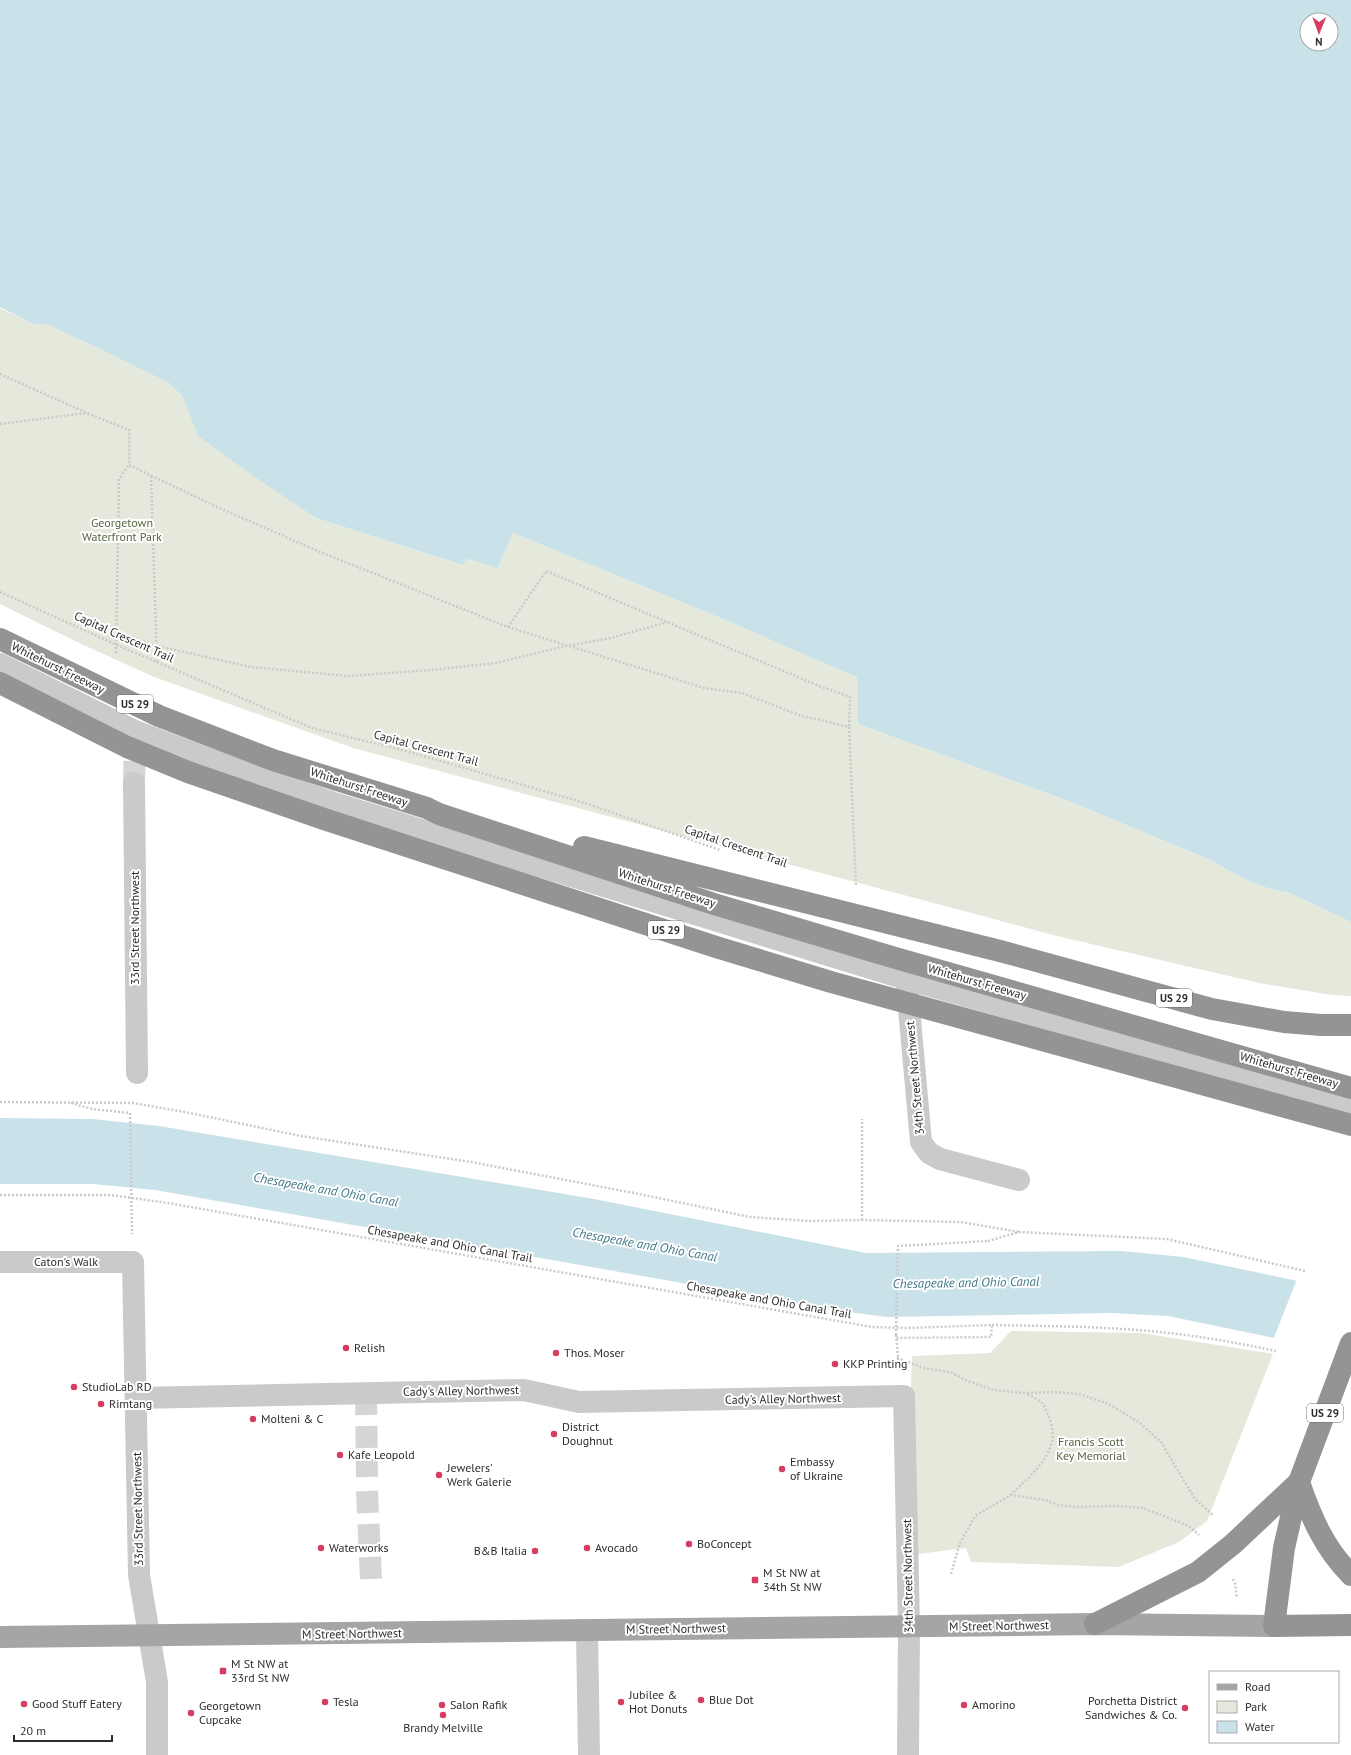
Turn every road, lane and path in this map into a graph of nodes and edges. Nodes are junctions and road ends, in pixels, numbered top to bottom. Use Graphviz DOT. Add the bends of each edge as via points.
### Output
graph roads {
  1 [pos="0,374"];
  2 [pos="87,413"];
  3 [pos="0,424"];
  4 [pos="129,465"];
  5 [pos="151,476"];
  6 [pos="0,592"];
  7 [pos="667,622"];
  8 [pos="508,628"];
  9 [pos="117,632"];
  10 [pos="0,639"];
  11 [pos="117,645"];
  12 [pos="157,646"];
  13 [pos="566,646"];
  14 [pos="116,653"];
  15 [pos="157,662"];
  16 [pos="0,664"];
  17 [pos="0,683"];
  18 [pos="849,727"];
  19 [pos="134,783"];
  20 [pos="426,808"];
  21 [pos="725,851"];
  22 [pos="857,890"];
  23 [pos="906,979"];
  24 [pos="1351,1025"];
  25 [pos="137,1073"];
  26 [pos="1351,1088"];
  27 [pos="0,1102"];
  28 [pos="67,1102"];
  29 [pos="1351,1105"];
  30 [pos="862,1119"];
  31 [pos="1351,1125"];
  32 [pos="1019,1180"];
  33 [pos="0,1195"];
  34 [pos="862,1220"];
  35 [pos="1019,1232"];
  36 [pos="132,1234"];
  37 [pos="0,1262"];
  38 [pos="133,1262"];
  39 [pos="1305,1272"];
  40 [pos="992,1325"];
  41 [pos="896,1337"];
  42 [pos="1351,1343"];
  43 [pos="1276,1351"];
  44 [pos="1024,1393"];
  45 [pos="904,1396"];
  46 [pos="136,1398"];
  47 [pos="1299,1482"];
  48 [pos="1011,1495"];
  49 [pos="1214,1516"];
  50 [pos="1200,1535"];
  51 [pos="1230,1573"];
  52 [pos="951,1574"];
  53 [pos="1351,1575"];
  54 [pos="1237,1599"];
  55 [pos="1094,1624"];
  56 [pos="1351,1625"];
  57 [pos="1274,1626"];
  58 [pos="909,1627"];
  59 [pos="587,1631"];
  60 [pos="148,1636"];
  61 [pos="0,1637"];
  62 [pos="157,1755"];
  63 [pos="589,1755"];
  64 [pos="908,1755"];
  1 -- 2 [label="path"];
  2 -- 3 [label="path"];
  2 -- 4 [label="path" via="130,430"];
  4 -- 5 [label="path"];
  4 -- 9 [label="path" via="119,479"];
  5 -- 8 [label="path" via="320,552"];
  5 -- 12 [label="path"];
  6 -- 11 [label="path, Capital Crescent Trail"];
  7 -- 8 [label="path" via="546,571"];
  7 -- 13 [label="path" via="611,638"];
  7 -- 18 [label="path" via="850,697"];
  8 -- 13 [label="path"];
  9 -- 11 [label="path"];
  9 -- 12 [label="path"];
  10 -- 20 [label="highway, Whitehurst Freeway / US 29" via="159,716 273,760"];
  11 -- 14 [label="path"];
  11 -- 15 [label="path, Capital Crescent Trail"];
  12 -- 13 [label="path" via="251,667 347,676 496,663"];
  12 -- 15 [label="path"];
  13 -- 18 [label="path" via="704,688 742,693 799,715"];
  15 -- 21 [label="path, Capital Crescent Trail" via="312,728 406,751 585,803"];
  16 -- 23 [label="street" via="135,731 263,779 395,823"];
  17 -- 31 [label="highway, US 29, bridge" via="126,747 188,772 324,819 831,982"];
  18 -- 22 [label="path"];
  19 -- 25 [label="street, 33rd Street Northwest"];
  20 -- 24 [label="highway, US 29" via="1000,951 1212,1009 1284,1022"];
  20 -- 26 [label="highway, Whitehurst Freeway" via="744,913 992,987"];
  23 -- 29 [label="street"];
  23 -- 32 [label="street, 34th Street Northwest" via="921,1142 929,1153 940,1159"];
  27 -- 28 [label="path"];
  28 -- 34 [label="path" via="133,1103 301,1136 479,1164 750,1217 810,1221"];
  28 -- 36 [label="path, bridge" via="92,1109 130,1113"];
  30 -- 34 [label="path"];
  33 -- 40 [label="path, Chesapeake and Ohio Canal Trail" via="111,1195 168,1203 872,1327"];
  34 -- 35 [label="path" via="961,1222"];
  35 -- 39 [label="path" via="1167,1239"];
  35 -- 41 [label="path, bridge" via="988,1241 898,1246"];
  37 -- 38 [label="street, Caton's Walk"];
  38 -- 46 [label="street, 33rd Street Northwest"];
  40 -- 41 [label="path" via="991,1337"];
  40 -- 43 [label="path, Chesapeake and Ohio Canal Trail" via="1160,1332 1226,1340"];
  41 -- 44 [label="path" via="897,1358 924,1368 950,1372 994,1390"];
  42 -- 47 [label="highway, US 29, bridge"];
  44 -- 48 [label="path" via="1045,1405 1054,1437 1047,1457"];
  44 -- 49 [label="path" via="1079,1394 1109,1404 1140,1423 1161,1442 1195,1499"];
  45 -- 46 [label="street, Cady's Alley Northwest" via="579,1402 524,1390"];
  45 -- 58 [label="street, 34th Street Northwest"];
  46 -- 60 [label="street, 33rd Street Northwest" via="139,1575"];
  47 -- 53 [label="highway" via="1311,1515 1328,1549"];
  47 -- 55 [label="highway" via="1234,1544 1198,1572"];
  47 -- 57 [label="highway" via="1284,1548"];
  48 -- 50 [label="path" via="1078,1507 1143,1508 1189,1526"];
  48 -- 52 [label="path" via="975,1516 960,1543"];
  51 -- 54 [label="path" via="1235,1583"];
  55 -- 57 [label="main road, M Street Northwest"];
  55 -- 58 [label="main road, M Street Northwest"];
  56 -- 57 [label="highway, M Street Northwest"];
  58 -- 59 [label="main road, M Street Northwest"];
  58 -- 64 [label="street, 34th Street Northwest"];
  59 -- 60 [label="main road, M Street Northwest"];
  59 -- 63 [label="street"];
  60 -- 61 [label="main road, M Street Northwest"];
  60 -- 62 [label="street, 33rd Street Northwest" via="157,1682"];
}
